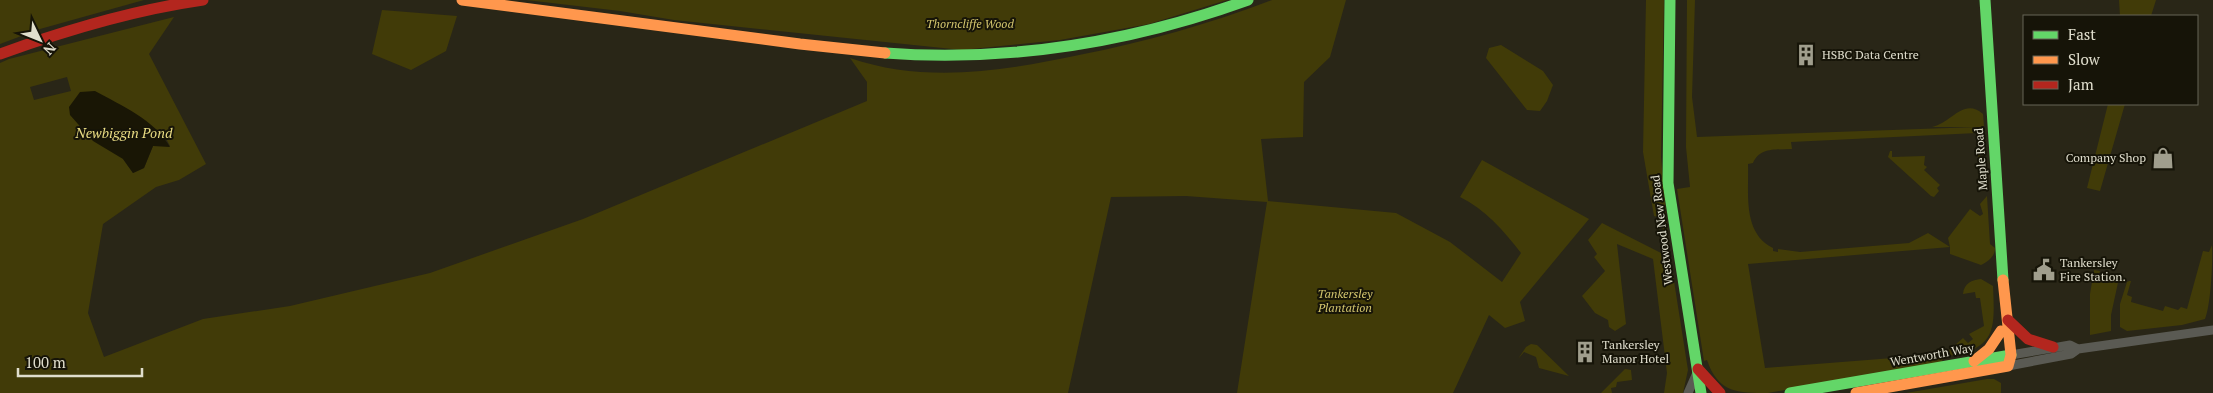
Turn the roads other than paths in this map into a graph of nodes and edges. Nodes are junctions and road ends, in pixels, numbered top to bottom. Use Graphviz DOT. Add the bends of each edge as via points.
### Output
graph roads {
  1 [pos="203,0"];
  2 [pos="462,0"];
  3 [pos="1248,0"];
  4 [pos="1670,0"];
  5 [pos="1985,0"];
  6 [pos="0,54"];
  7 [pos="2006,315"];
  8 [pos="2001,330"];
  9 [pos="2213,330"];
  10 [pos="2053,348"];
  11 [pos="2078,348"];
  12 [pos="2008,359"];
  13 [pos="1972,363"];
  14 [pos="1696,369"];
  15 [pos="1688,393"];
  16 [pos="1701,393"];
  17 [pos="1720,393"];
  18 [pos="1790,393"];
  19 [pos="1856,393"];
  1 -- 6 [label="main road" via="114,17"];
  2 -- 3 [label="main road" via="816,45 954,55 1092,42 1177,24"];
  4 -- 14 [label="main road, Westwood New Road" via="1668,183"];
  5 -- 7 [label="main road, Maple Road"];
  7 -- 8 [label="main road, Maple Road"];
  7 -- 10 [label="main road" via="2025,338"];
  7 -- 12 [label="main road, Maple Road"];
  8 -- 12 [label="main road, Maple Road"];
  8 -- 13 [label="main road" via="1989,350"];
  9 -- 11 [label="street, Wentworth Way"];
  10 -- 11 [label="street, Wentworth Way" via="2070,345"];
  10 -- 12 [label="street, Wentworth Way"];
  11 -- 12 [label="street, Wentworth Way" via="2071,354"];
  12 -- 13 [label="main road, Wentworth Way"];
  12 -- 19 [label="main road, Wentworth Way"];
  13 -- 18 [label="main road, Wentworth Way"];
  14 -- 15 [label="street"];
  14 -- 16 [label="main road, Westwood New Road"];
  14 -- 17 [label="main road"];
}
